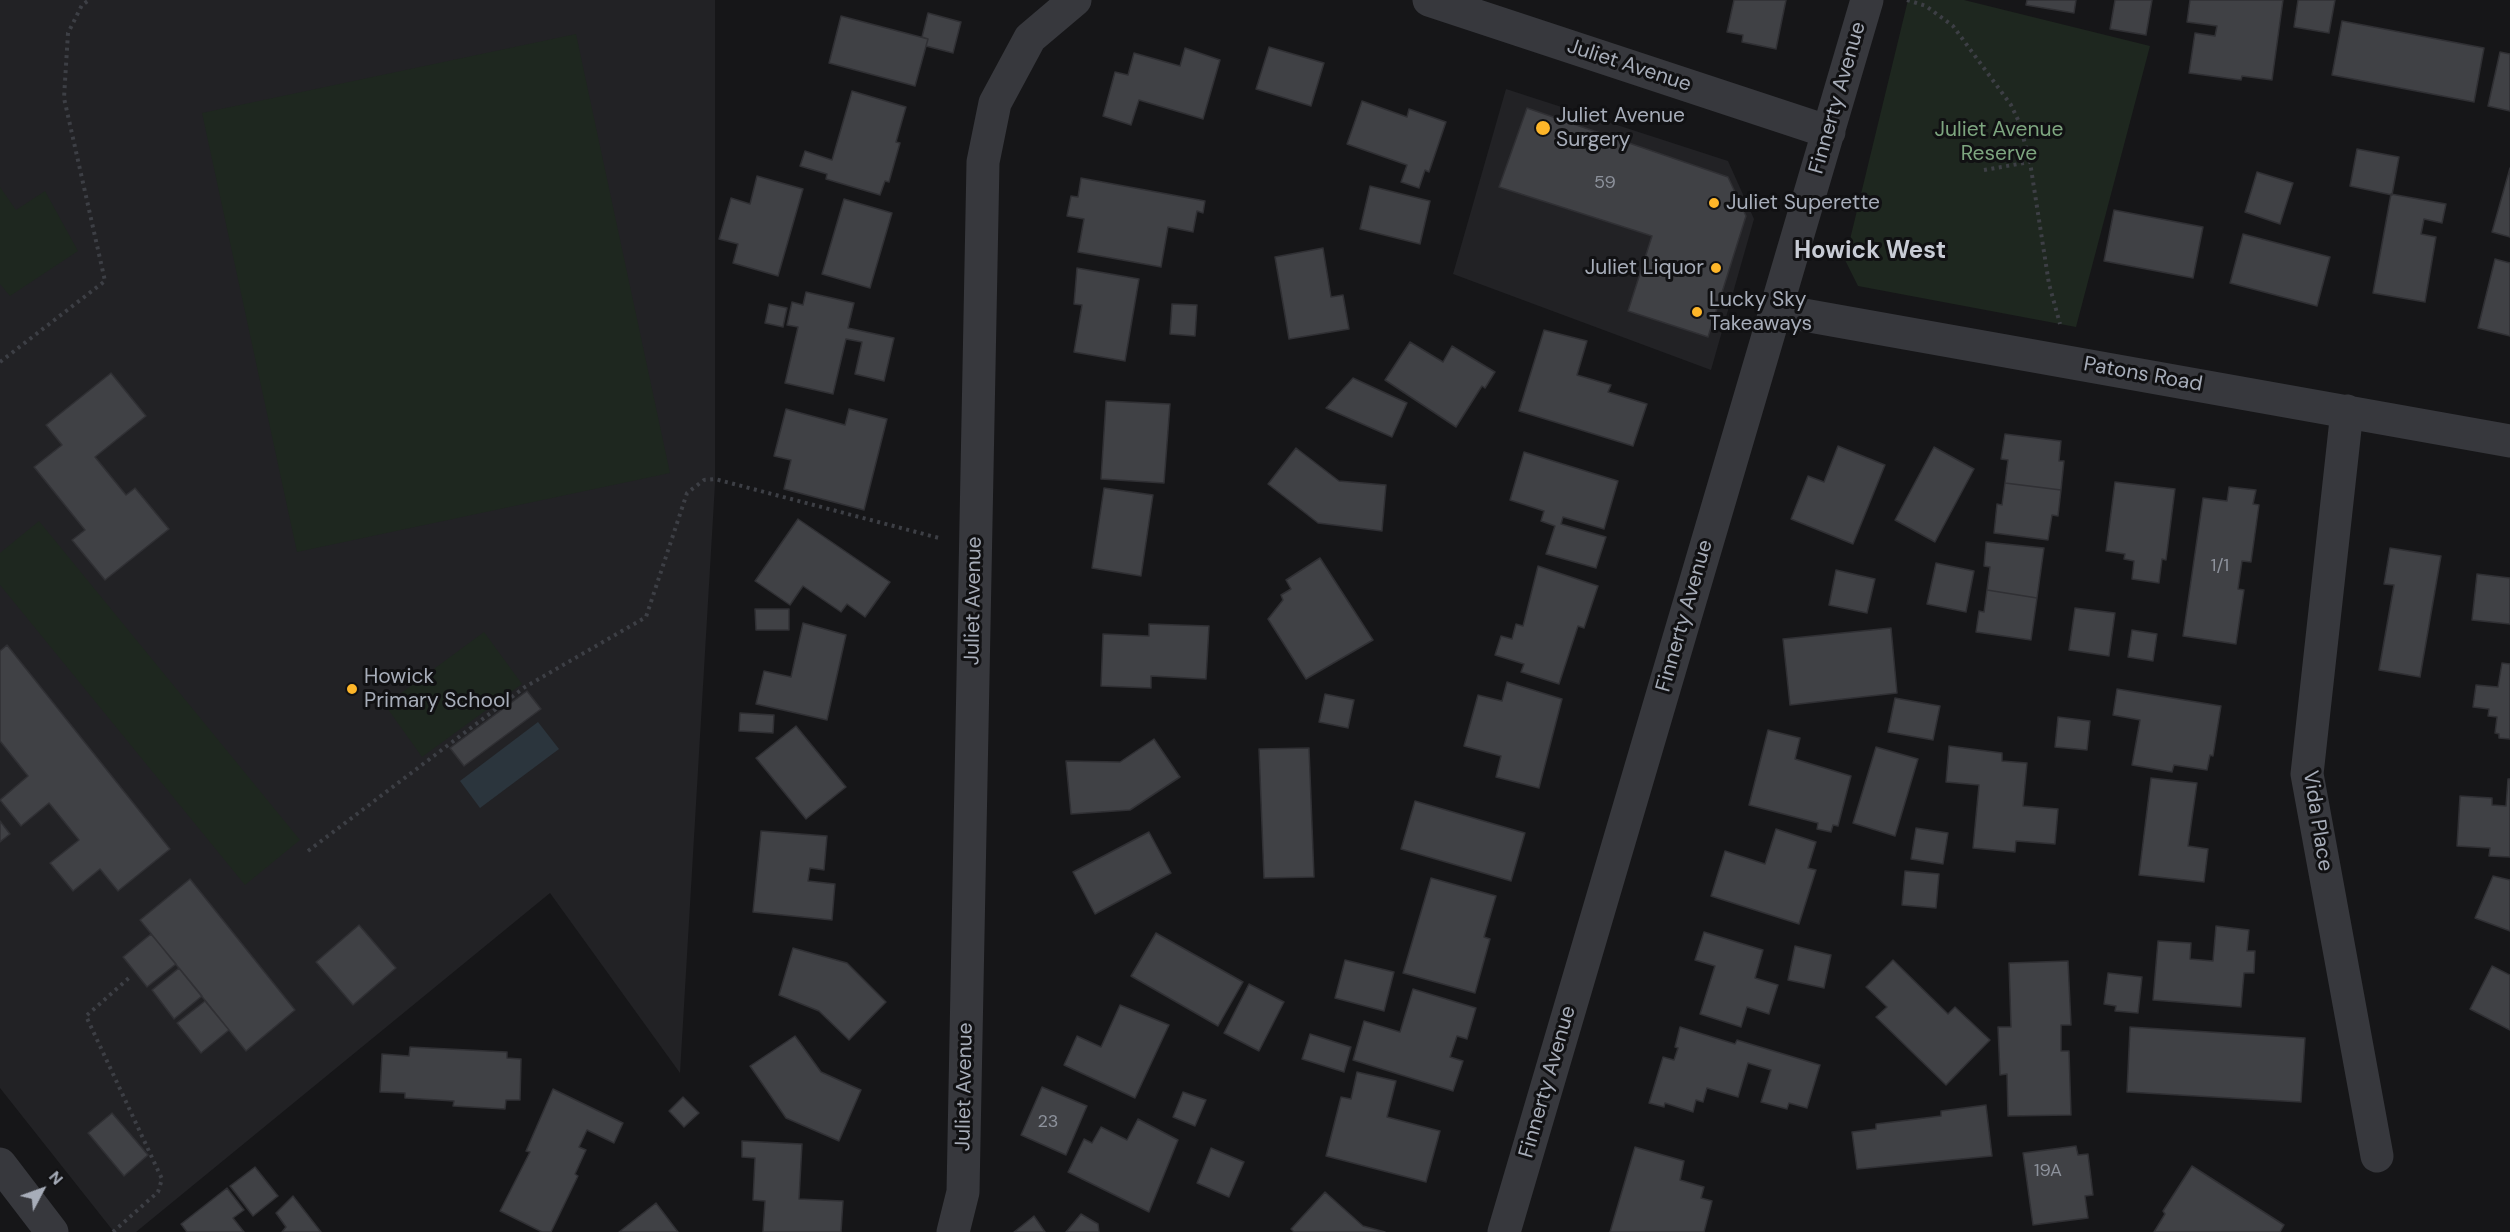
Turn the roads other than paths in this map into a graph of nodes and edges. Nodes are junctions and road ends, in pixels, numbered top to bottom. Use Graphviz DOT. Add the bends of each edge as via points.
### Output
graph roads {
  1 [pos="1075,0"];
  2 [pos="1429,0"];
  3 [pos="1867,0"];
  4 [pos="1829,132"];
  5 [pos="1776,310"];
  6 [pos="2347,411"];
  7 [pos="2510,441"];
  8 [pos="2377,1156"];
  9 [pos="0,1164"];
  10 [pos="52,1232"];
  11 [pos="953,1232"];
  12 [pos="1504,1232"];
  1 -- 11 [label="street, Juliet Avenue" via="1030,38 995,102 983,162 963,1192"];
  2 -- 4 [label="street, Juliet Avenue"];
  3 -- 4 [label="street, Finnerty Avenue"];
  4 -- 5 [label="street, Finnerty Avenue"];
  5 -- 6 [label="street, Patons Road"];
  5 -- 12 [label="street, Finnerty Avenue"];
  6 -- 7 [label="street, Patons Road"];
  6 -- 8 [label="street, Vida Place" via="2307,774"];
  9 -- 10 [label="street"];
}
